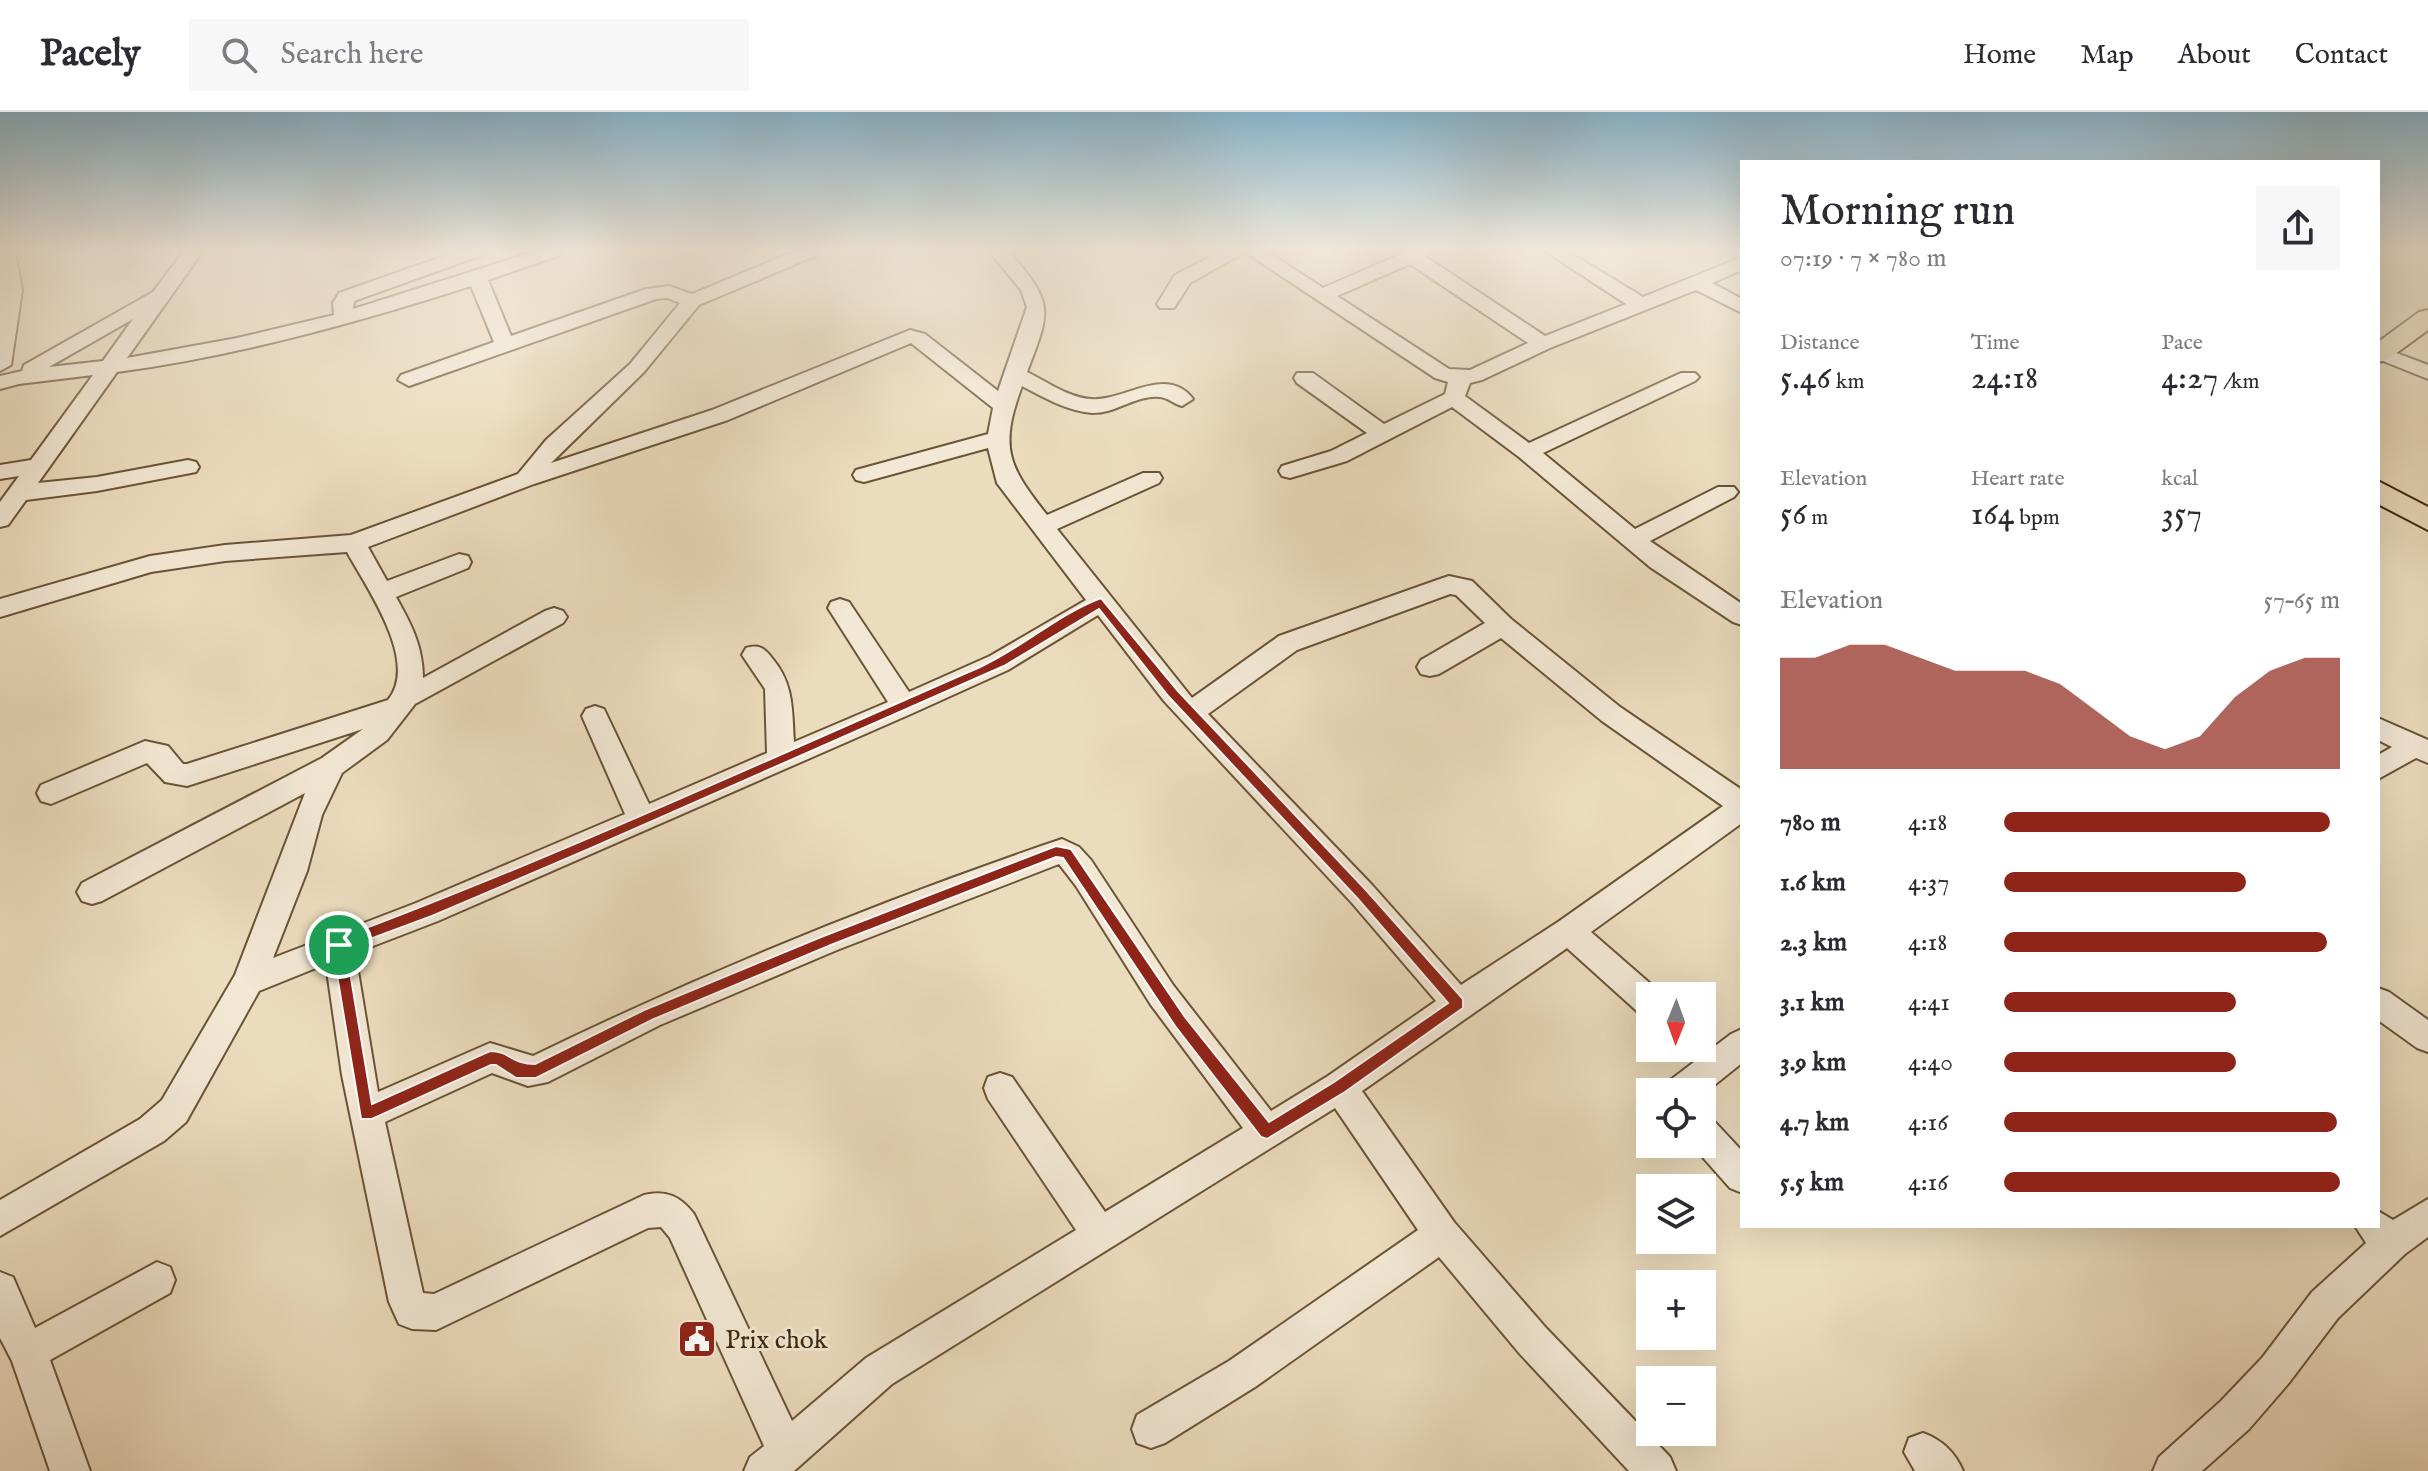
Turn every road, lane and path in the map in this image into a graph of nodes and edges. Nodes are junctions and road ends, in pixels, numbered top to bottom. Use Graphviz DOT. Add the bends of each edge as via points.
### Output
graph roads {
  1 [pos="6,314"];
  2 [pos="125,314"];
  3 [pos="150,314"];
  4 [pos="353,314"];
  5 [pos="492,314"];
  6 [pos="592,314"];
  7 [pos="681,314"];
  8 [pos="1035,314"];
  9 [pos="1352,314"];
  10 [pos="1502,314"];
  11 [pos="1617,314"];
  12 [pos="2412,314"];
  13 [pos="344,317"];
  14 [pos="2428,318"];
  15 [pos="1543,344"];
  16 [pos="2380,344"];
  17 [pos="506,345"];
  18 [pos="2380,345"];
  19 [pos="2380,347"];
  20 [pos="114,364"];
  21 [pos="2428,373"];
  22 [pos="1015,374"];
  23 [pos="5,375"];
  24 [pos="1688,377"];
  25 [pos="1305,378"];
  26 [pos="409,380"];
  27 [pos="1456,388"];
  28 [pos="1182,399"];
  29 [pos="1003,405"];
  30 [pos="1384,435"];
  31 [pos="999,438"];
  32 [pos="1527,452"];
  33 [pos="39,466"];
  34 [pos="188,467"];
  35 [pos="1290,471"];
  36 [pos="0,472"];
  37 [pos="864,475"];
  38 [pos="1151,478"];
  39 [pos="526,479"];
  40 [pos="1726,492"];
  41 [pos="2380,492"];
  42 [pos="19,493"];
  43 [pos="2380,507"];
  44 [pos="0,519"];
  45 [pos="2428,520"];
  46 [pos="1041,527"];
  47 [pos="2428,534"];
  48 [pos="1633,540"];
  49 [pos="354,543"];
  50 [pos="459,562"];
  51 [pos="382,593"];
  52 [pos="1101,602"];
  53 [pos="0,608"];
  54 [pos="840,608"];
  55 [pos="1740,615"];
  56 [pos="554,617"];
  57 [pos="1502,625"];
  58 [pos="755,655"];
  59 [pos="1430,667"];
  60 [pos="403,702"];
  61 [pos="904,706"];
  62 [pos="1190,713"];
  63 [pos="595,716"];
  64 [pos="2380,729"];
  65 [pos="2421,749"];
  66 [pos="781,760"];
  67 [pos="332,766"];
  68 [pos="2380,767"];
  69 [pos="51,793"];
  70 [pos="1740,805"];
  71 [pos="1740,807"];
  72 [pos="642,820"];
  73 [pos="92,892"];
  74 [pos="1569,931"];
  75 [pos="339,945"];
  76 [pos="248,981"];
  77 [pos="1636,991"];
  78 [pos="2380,1003"];
  79 [pos="1458,1004"];
  80 [pos="2428,1038"];
  81 [pos="1720,1051"];
  82 [pos="1694,1078"];
  83 [pos="1340,1087"];
  84 [pos="1000,1088"];
  85 [pos="366,1114"];
  86 [pos="1267,1132"];
  87 [pos="1716,1147"];
  88 [pos="1740,1174"];
  89 [pos="2428,1216"];
  90 [pos="0,1219"];
  91 [pos="1442,1234"];
  92 [pos="2383,1234"];
  93 [pos="1101,1236"];
  94 [pos="157,1280"];
  95 [pos="0,1290"];
  96 [pos="14,1338"];
  97 [pos="1151,1429"];
  98 [pos="775,1461"];
  99 [pos="70,1471"];
  100 [pos="1656,1471"];
  101 [pos="2173,1471"];
  1 -- 23 [label="street"];
  2 -- 23 [label="street"];
  3 -- 20 [label="street"];
  4 -- 13 [label="street"];
  5 -- 17 [label="street"];
  6 -- 17 [label="street"];
  7 -- 39 [label="street" via="637,368 554,445"];
  8 -- 22 [label="street"];
  9 -- 27 [label="street"];
  10 -- 15 [label="street"];
  11 -- 15 [label="street"];
  12 -- 16 [label="main road"];
  13 -- 20 [label="street" via="192,354"];
  14 -- 18 [label="main road"];
  15 -- 27 [label="street"];
  17 -- 26 [label="street"];
  19 -- 21 [label="street"];
  20 -- 23 [label="street"];
  20 -- 33 [label="street"];
  22 -- 28 [label="street" via="1092,406 1149,390 1171,391"];
  22 -- 29 [label="street"];
  24 -- 32 [label="street"];
  25 -- 30 [label="street"];
  27 -- 30 [label="street"];
  27 -- 32 [label="street"];
  29 -- 31 [label="street"];
  29 -- 39 [label="street" via="910,336 720,415"];
  30 -- 35 [label="street"];
  31 -- 37 [label="street"];
  31 -- 46 [label="street" via="1005,478"];
  32 -- 48 [label="street"];
  33 -- 36 [label="street"];
  33 -- 42 [label="street"];
  34 -- 42 [label="street"];
  38 -- 46 [label="street"];
  39 -- 49 [label="street"];
  40 -- 48 [label="street"];
  41 -- 45 [label="main road"];
  42 -- 44 [label="street"];
  43 -- 47 [label="main road"];
  46 -- 52 [label="street"];
  48 -- 55 [label="street"];
  49 -- 51 [label="street"];
  49 -- 53 [label="street" via="165,562"];
  50 -- 51 [label="street"];
  51 -- 60 [label="street" via="403,632 410,659 410,687"];
  52 -- 61 [label="street" via="999,663"];
  52 -- 62 [label="street"];
  54 -- 61 [label="street"];
  56 -- 60 [label="street"];
  57 -- 59 [label="street"];
  57 -- 62 [label="street" via="1463,587 1449,585 1288,643"];
  57 -- 70 [label="street" via="1611,714"];
  58 -- 66 [label="street" via="778,689"];
  60 -- 67 [label="street" via="359,749"];
  60 -- 69 [label="street" via="187,775 175,774 158,753 145,752"];
  61 -- 66 [label="street"];
  62 -- 79 [label="street"];
  63 -- 72 [label="street"];
  64 -- 65 [label="street"];
  65 -- 68 [label="street"];
  66 -- 72 [label="street"];
  67 -- 73 [label="street"];
  67 -- 76 [label="street" via="308,815"];
  71 -- 74 [label="street"];
  72 -- 75 [label="street"];
  74 -- 77 [label="street"];
  74 -- 79 [label="street"];
  75 -- 76 [label="street"];
  75 -- 85 [label="street"];
  76 -- 90 [label="street" via="174,1111 152,1130"];
  78 -- 80 [label="street"];
  79 -- 83 [label="street"];
  81 -- 82 [label="street"];
  83 -- 86 [label="street"];
  83 -- 91 [label="street"];
  84 -- 93 [label="street"];
  85 -- 86 [label="street" via="490,1058 516,1071 536,1071 679,1002 1062,851 1180,1021"];
  85 -- 98 [label="street" via="412,1311 436,1312 644,1212 671,1212 682,1226"];
  86 -- 93 [label="street"];
  87 -- 88 [label="street"];
  89 -- 92 [label="street"];
  91 -- 97 [label="street" via="1242,1374"];
  91 -- 100 [label="street" via="1533,1341"];
  92 -- 101 [label="street" via="2275,1371"];
  93 -- 98 [label="street" via="879,1371"];
  94 -- 96 [label="street"];
  95 -- 96 [label="street"];
  96 -- 99 [label="street"];
}
